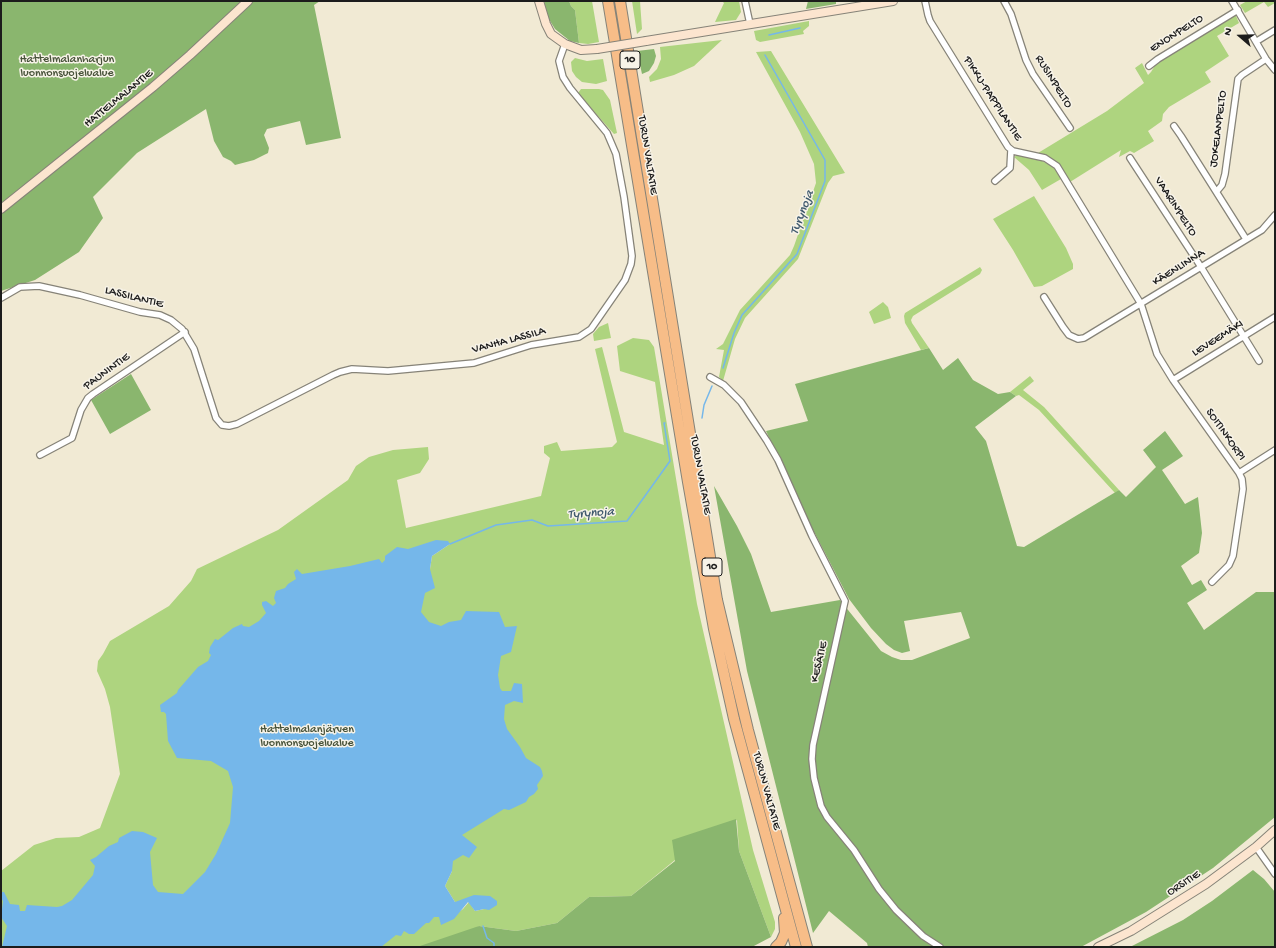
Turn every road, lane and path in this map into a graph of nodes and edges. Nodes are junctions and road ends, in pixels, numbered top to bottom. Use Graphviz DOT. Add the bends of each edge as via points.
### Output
graph roads {
  1 [pos="248,1"];
  2 [pos="539,1"];
  3 [pos="608,1"];
  4 [pos="620,1"];
  5 [pos="745,1"];
  6 [pos="893,1"];
  7 [pos="925,1"];
  8 [pos="1004,1"];
  9 [pos="1232,1"];
  10 [pos="883,2"];
  11 [pos="1238,10"];
  12 [pos="750,24"];
  13 [pos="1275,30"];
  14 [pos="1257,41"];
  15 [pos="565,44"];
  16 [pos="1266,59"];
  17 [pos="1149,66"];
  18 [pos="1275,70"];
  19 [pos="1174,126"];
  20 [pos="1070,128"];
  21 [pos="1011,150"];
  22 [pos="1130,158"];
  23 [pos="995,181"];
  24 [pos="1217,191"];
  25 [pos="1,210"];
  26 [pos="1275,215"];
  27 [pos="1246,238"];
  28 [pos="1201,267"];
  29 [pos="1044,297"];
  30 [pos="1,298"];
  31 [pos="1141,304"];
  32 [pos="1275,317"];
  33 [pos="185,332"];
  34 [pos="1243,336"];
  35 [pos="1259,361"];
  36 [pos="710,376"];
  37 [pos="1173,380"];
  38 [pos="222,425"];
  39 [pos="1275,450"];
  40 [pos="40,455"];
  41 [pos="1239,473"];
  42 [pos="1212,582"];
  43 [pos="1275,830"];
  44 [pos="1256,847"];
  45 [pos="1275,874"];
  46 [pos="781,892"];
  47 [pos="776,947"];
  48 [pos="796,947"];
  49 [pos="807,947"];
  50 [pos="940,947"];
  51 [pos="1098,947"];
  1 -- 25 [label="street, HATTELMALANTIE" via="153,87"];
  2 -- 15 [label="street" via="552,34"];
  3 -- 46 [label="highway, TURUN VALTATIE / 10" via="714,629 734,719"];
  4 -- 49 [label="highway, TURUN VALTATIE / 10" via="717,600 750,738"];
  5 -- 12 [label="street"];
  6 -- 10 [label="street"];
  7 -- 21 [label="street, PIKKU-PAPPILANTIE" via="930,21"];
  8 -- 20 [label="street, RUSINPELTO" via="1011,14 1026,60"];
  9 -- 11 [label="street"];
  10 -- 12 [label="street"];
  11 -- 14 [label="street"];
  11 -- 17 [label="street, ENONPELTO"];
  12 -- 15 [label="street, bridge" via="597,49 581,50"];
  13 -- 14 [label="street"];
  14 -- 16 [label="street"];
  15 -- 38 [label="street, VANHA LASSILA" via="559,61 563,76 607,133 616,154 632,256 625,280 591,329 579,337 531,345 474,363 388,371 340,372 237,424"];
  16 -- 18 [label="street"];
  16 -- 24 [label="street, JOKELANPELTO" via="1238,79 1225,174"];
  19 -- 24 [label="street"];
  21 -- 23 [label="street" via="1010,168"];
  21 -- 31 [label="street, PIKKU-PAPPILANTIE" via="1045,158 1057,166"];
  22 -- 28 [label="street, VAARINPELTO"];
  24 -- 27 [label="street"];
  26 -- 27 [label="street, KÄENLINNA" via="1262,230"];
  27 -- 28 [label="street, KÄENLINNA"];
  28 -- 31 [label="street, KÄENLINNA"];
  28 -- 34 [label="street, VAARINPELTO"];
  29 -- 31 [label="street, KÄENLINNA" via="1063,327 1078,339 1091,335"];
  30 -- 33 [label="street, LASSILANTIE" via="20,287 39,286 162,316 178,324"];
  31 -- 37 [label="street, SOITINKORPI" via="1157,354"];
  32 -- 34 [label="street, LEVEEMÄKI"];
  33 -- 38 [label="street, LASSILANTIE" via="194,349 216,418"];
  33 -- 40 [label="street, PAUNINTIE" via="93,394 85,403 72,438"];
  34 -- 35 [label="street, VAARINPELTO"];
  34 -- 37 [label="street, LEVEEMÄKI"];
  36 -- 50 [label="street, KESÄTIE" via="724,385 741,402 767,441 845,602 813,745 812,759 821,806 896,910 923,936"];
  37 -- 41 [label="street, SOITINKORPI"];
  39 -- 41 [label="street"];
  41 -- 42 [label="street, SOITINKORPI" via="1243,489 1234,556"];
  43 -- 44 [label="street, ORSITIE"];
  44 -- 45 [label="street"];
  44 -- 51 [label="street, ORSITIE" via="1171,907"];
  46 -- 47 [label="highway" via="785,926 783,937"];
  46 -- 48 [label="highway, TURUN VALTATIE / 10"];
}
